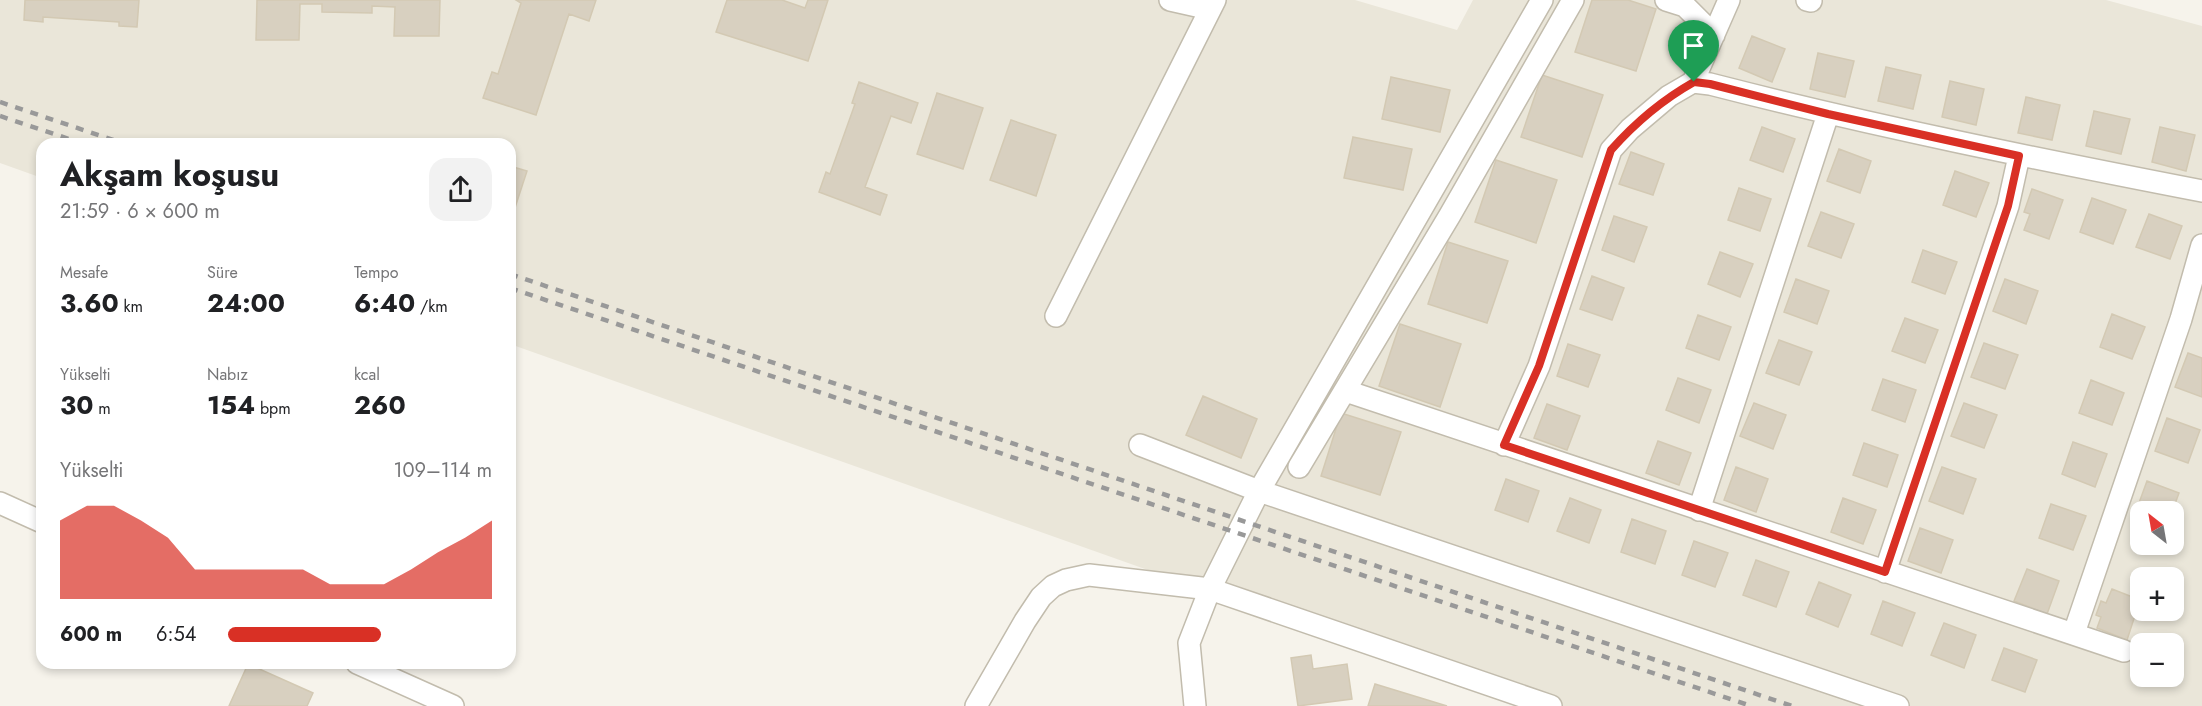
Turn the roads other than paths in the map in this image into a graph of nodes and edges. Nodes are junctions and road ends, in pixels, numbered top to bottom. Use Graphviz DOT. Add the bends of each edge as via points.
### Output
graph roads {
  1 [pos="1170,0"];
  2 [pos="1542,0"];
  3 [pos="1573,0"];
  4 [pos="1666,0"];
  5 [pos="1729,0"];
  6 [pos="1212,4"];
  7 [pos="1714,35"];
  8 [pos="1694,82"];
  9 [pos="1828,114"];
  10 [pos="2019,156"];
  11 [pos="2202,191"];
  12 [pos="2202,245"];
  13 [pos="1056,316"];
  14 [pos="1346,391"];
  15 [pos="1140,445"];
  16 [pos="1504,445"];
  17 [pos="1299,466"];
  18 [pos="1259,491"];
  19 [pos="0,503"];
  20 [pos="1699,510"];
  21 [pos="36,519"];
  22 [pos="1885,572"];
  23 [pos="1210,589"];
  24 [pos="2074,633"];
  25 [pos="2124,651"];
  26 [pos="370,669"];
  27 [pos="453,706"];
  28 [pos="976,706"];
  29 [pos="1195,706"];
  30 [pos="1551,706"];
  31 [pos="1898,706"];
  1 -- 6 [label="street"];
  2 -- 18 [label="street"];
  3 -- 14 [label="street"];
  4 -- 7 [label="street" via="1685,6"];
  5 -- 7 [label="street"];
  6 -- 13 [label="street"];
  7 -- 8 [label="street"];
  8 -- 9 [label="street"];
  8 -- 16 [label="street" via="1661,103 1611,150 1539,366"];
  9 -- 10 [label="street"];
  9 -- 20 [label="street"];
  10 -- 11 [label="street"];
  10 -- 22 [label="street" via="2008,206"];
  12 -- 24 [label="street" via="2181,319"];
  14 -- 16 [label="street"];
  14 -- 17 [label="street"];
  15 -- 18 [label="street"];
  16 -- 20 [label="street"];
  18 -- 23 [label="street"];
  18 -- 31 [label="street"];
  19 -- 21 [label="street"];
  20 -- 22 [label="street"];
  22 -- 24 [label="street"];
  23 -- 28 [label="street" via="1089,575 1059,583 1041,597"];
  23 -- 29 [label="street" via="1189,643"];
  23 -- 30 [label="street"];
  24 -- 25 [label="street"];
  26 -- 27 [label="street"];
}
